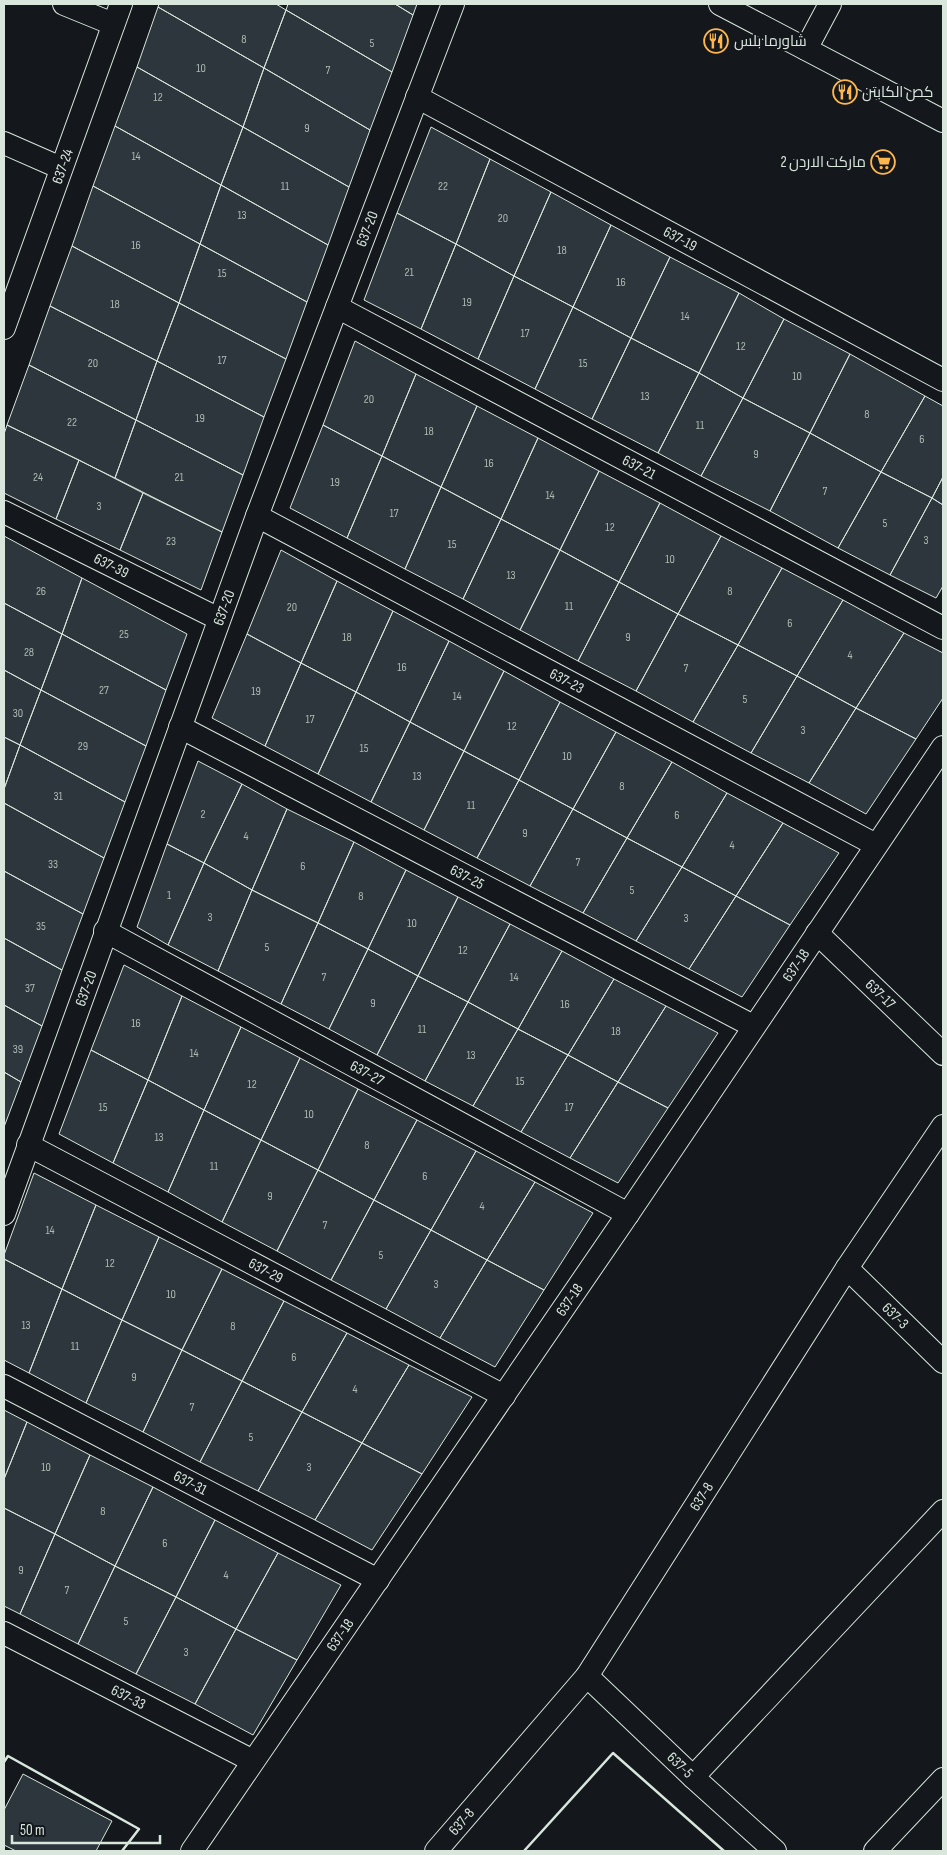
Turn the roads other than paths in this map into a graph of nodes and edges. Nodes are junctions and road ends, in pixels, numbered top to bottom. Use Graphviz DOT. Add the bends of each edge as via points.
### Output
graph roads {
  1 [pos="64,4"];
  2 [pos="453,4"];
  3 [pos="720,4"];
  4 [pos="830,4"];
  5 [pos="117,14"];
  6 [pos="806,49"];
  7 [pos="417,98"];
  8 [pos="943,121"];
  9 [pos="4,143"];
  10 [pos="61,168"];
  11 [pos="337,307"];
  12 [pos="6,313"];
  13 [pos="943,380"];
  14 [pos="4,512"];
  15 [pos="257,516"];
  16 [pos="219,619"];
  17 [pos="943,628"];
  18 [pos="180,727"];
  19 [pos="943,747"];
  20 [pos="876,845"];
  21 [pos="105,931"];
  22 [pos="817,933"];
  23 [pos="753,1026"];
  24 [pos="943,1054"];
  25 [pos="943,1126"];
  26 [pos="28,1145"];
  27 [pos="4,1214"];
  28 [pos="628,1214"];
  29 [pos="847,1268"];
  30 [pos="943,1362"];
  31 [pos="4,1386"];
  32 [pos="504,1396"];
  33 [pos="943,1511"];
  34 [pos="378,1580"];
  35 [pos="4,1633"];
  36 [pos="587,1676"];
  37 [pos="253,1761"];
  38 [pos="693,1777"];
  39 [pos="943,1779"];
  40 [pos="192,1851"];
  41 [pos="436,1851"];
  42 [pos="775,1851"];
  43 [pos="875,1851"];
  1 -- 5 [label="street"];
  2 -- 7 [label="street, 637-20"];
  3 -- 6 [label="street"];
  4 -- 6 [label="street"];
  5 -- 10 [label="street, 637-24"];
  6 -- 8 [label="street"];
  7 -- 11 [label="street, 637-20"];
  7 -- 13 [label="street, 637-19"];
  9 -- 10 [label="street"];
  10 -- 12 [label="street, 637-24"];
  11 -- 15 [label="street, 637-20"];
  11 -- 17 [label="street, 637-21"];
  14 -- 16 [label="street, 637-39"];
  15 -- 16 [label="street, 637-20"];
  15 -- 20 [label="street, 637-23"];
  16 -- 18 [label="street, 637-20"];
  18 -- 21 [label="street, 637-20"];
  18 -- 23 [label="street, 637-25"];
  19 -- 20 [label="street, 637-18"];
  20 -- 22 [label="street, 637-18"];
  21 -- 26 [label="street, 637-20"];
  21 -- 28 [label="street, 637-27"];
  22 -- 23 [label="street, 637-18"];
  22 -- 24 [label="street, 637-17"];
  23 -- 28 [label="street, 637-18"];
  25 -- 29 [label="street, 637-8"];
  26 -- 27 [label="street, 637-20"];
  26 -- 32 [label="street, 637-29"];
  28 -- 32 [label="street, 637-18"];
  29 -- 30 [label="street, 637-3"];
  29 -- 36 [label="street, 637-8"];
  31 -- 34 [label="street, 637-31"];
  32 -- 34 [label="street, 637-18"];
  33 -- 38 [label="street"];
  34 -- 37 [label="street, 637-18"];
  35 -- 37 [label="street, 637-33"];
  36 -- 38 [label="street, 637-5"];
  36 -- 41 [label="street, 637-8"];
  37 -- 40 [label="street, 637-18"];
  38 -- 42 [label="street, 637-5"];
  39 -- 43 [label="street"];
}
